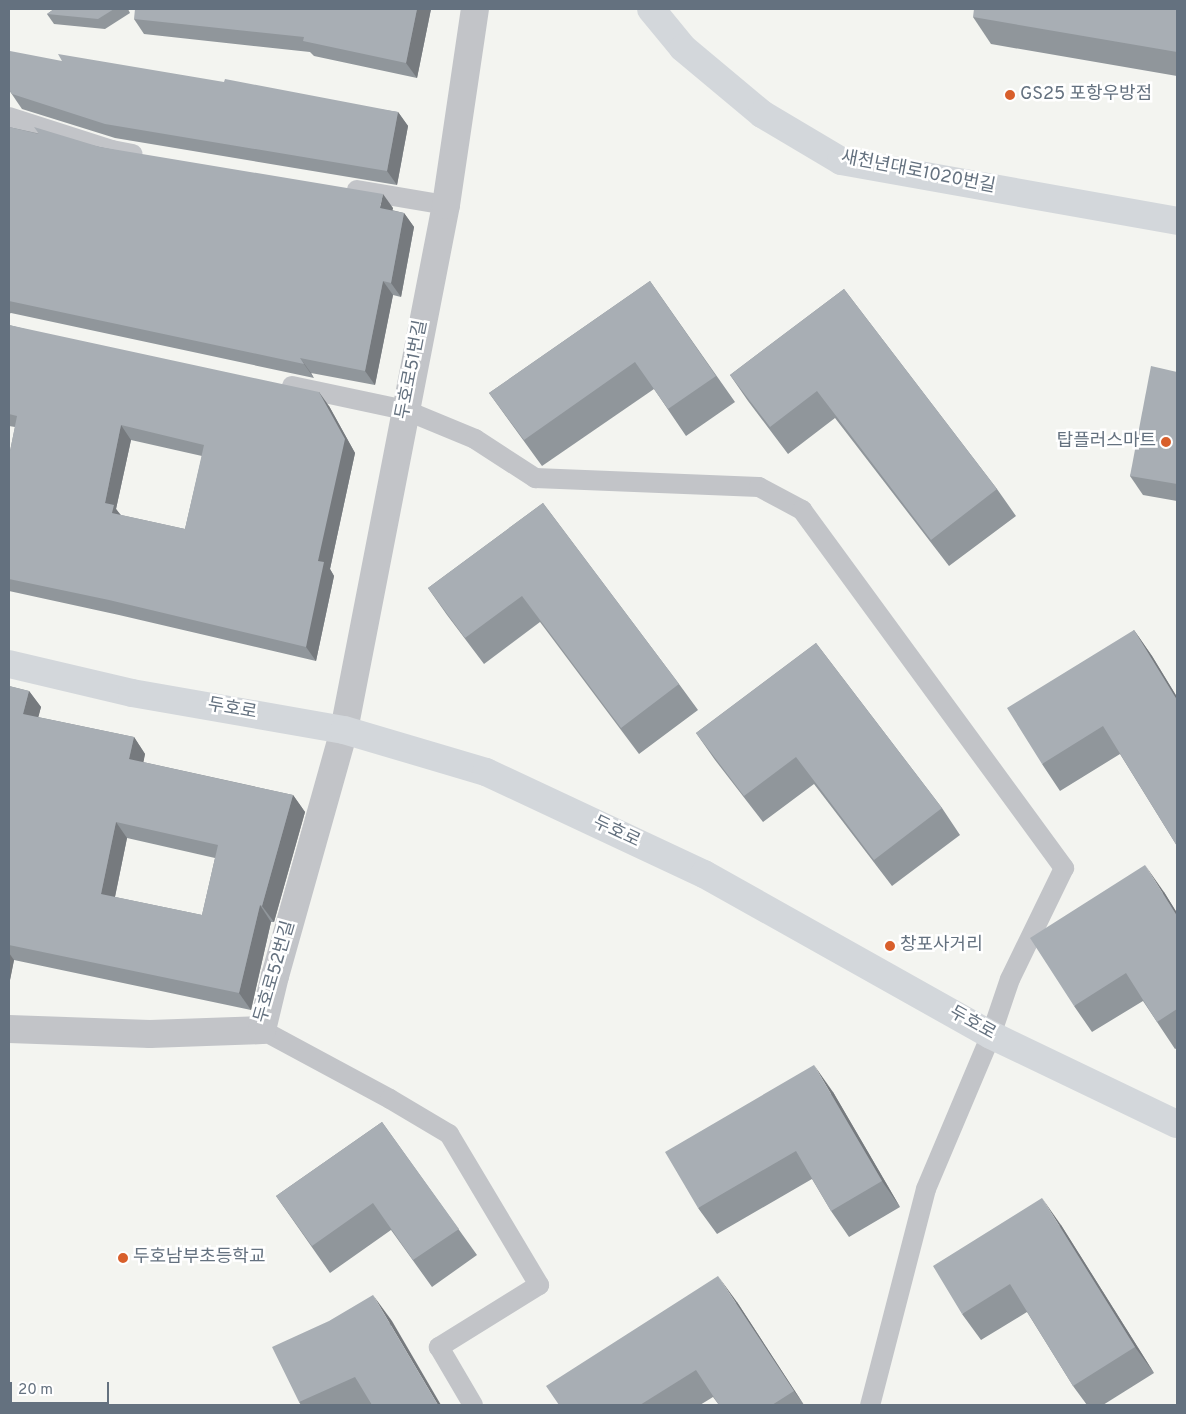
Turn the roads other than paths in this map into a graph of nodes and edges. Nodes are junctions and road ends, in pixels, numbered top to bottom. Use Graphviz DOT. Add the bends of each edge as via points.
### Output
graph roads {
  1 [pos="475,9"];
  2 [pos="651,9"];
  3 [pos="9,117"];
  4 [pos="151,156"];
  5 [pos="338,187"];
  6 [pos="446,205"];
  7 [pos="1177,221"];
  8 [pos="270,381"];
  9 [pos="405,410"];
  10 [pos="9,664"];
  11 [pos="344,730"];
  12 [pos="9,1029"];
  13 [pos="262,1030"];
  14 [pos="991,1035"];
  15 [pos="1177,1124"];
  16 [pos="473,1405"];
  17 [pos="870,1405"];
  1 -- 6 [label="street, 두호로51번길"];
  2 -- 7 [label="street, 새천년대로1020번길" via="683,48 762,114 841,161"];
  3 -- 4 [label="lane" via="112,150"];
  5 -- 6 [label="lane"];
  6 -- 9 [label="street, 두호로51번길"];
  8 -- 9 [label="lane"];
  9 -- 11 [label="street, 두호로51번길"];
  9 -- 14 [label="lane" via="476,439 535,478 759,486 802,510 1064,868 1010,978"];
  10 -- 11 [label="street, 두호로" via="132,693"];
  11 -- 13 [label="street, 두호로52번길"];
  11 -- 14 [label="street, 두호로" via="486,772 704,874"];
  12 -- 13 [label="street, 두호로52번길" via="150,1034"];
  13 -- 16 [label="lane" via="449,1134 539,1285 439,1347"];
  14 -- 15 [label="street, 두호로"];
  14 -- 17 [label="lane" via="926,1189"];
}
